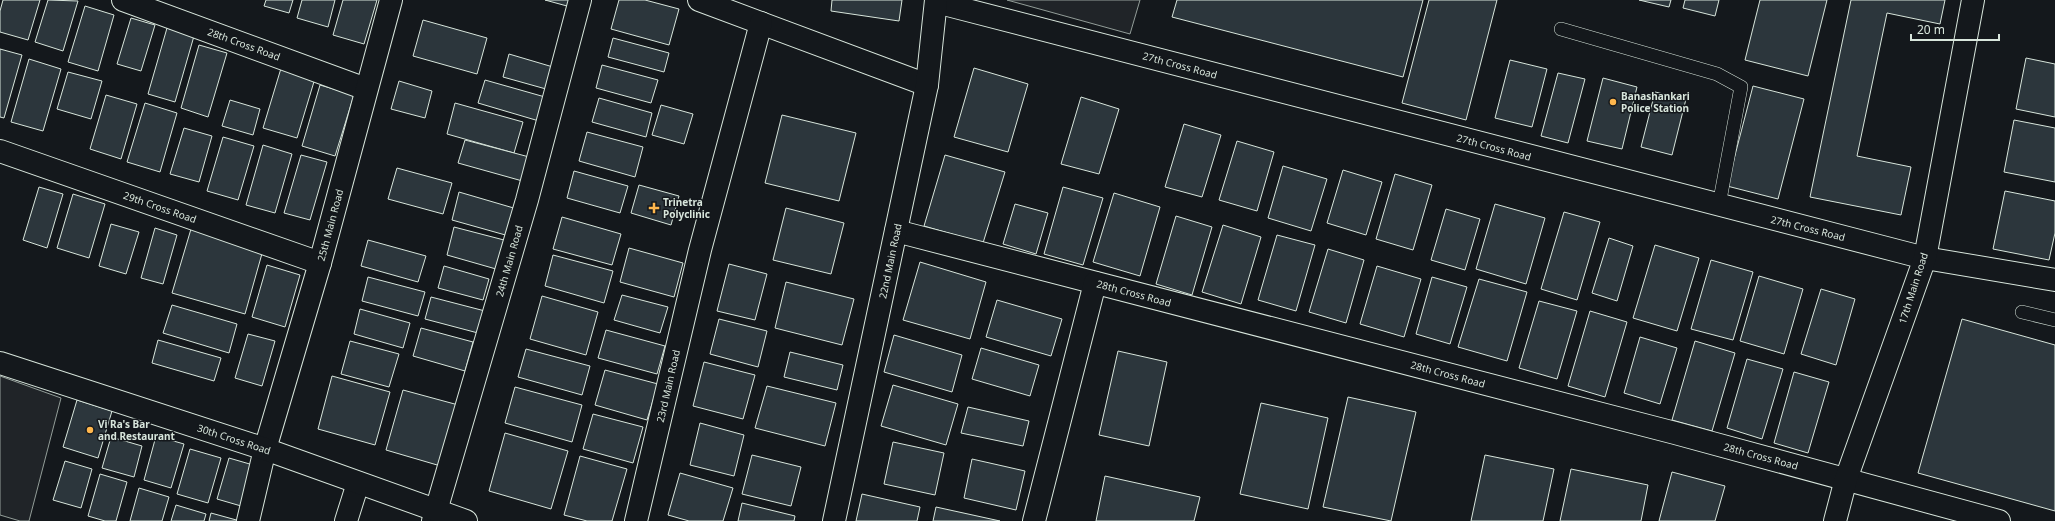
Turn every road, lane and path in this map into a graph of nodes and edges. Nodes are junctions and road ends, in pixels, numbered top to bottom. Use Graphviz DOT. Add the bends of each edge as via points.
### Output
graph roads {
  1 [pos="122,0"];
  2 [pos="391,0"];
  3 [pos="580,0"];
  4 [pos="699,0"];
  5 [pos="1974,0"];
  6 [pos="936,1"];
  7 [pos="761,23"];
  8 [pos="1561,29"];
  9 [pos="927,85"];
  10 [pos="366,89"];
  11 [pos="0,151"];
  12 [pos="1719,205"];
  13 [pos="896,231"];
  14 [pos="1925,258"];
  15 [pos="320,263"];
  16 [pos="2055,280"];
  17 [pos="1095,282"];
  18 [pos="2022,312"];
  19 [pos="2055,320"];
  20 [pos="0,363"];
  21 [pos="265,449"];
  22 [pos="1846,479"];
  23 [pos="358,483"];
  24 [pos="434,516"];
  25 [pos="248,521"];
  26 [pos="346,521"];
  27 [pos="466,521"];
  28 [pos="636,521"];
  29 [pos="834,521"];
  30 [pos="1034,521"];
  31 [pos="1835,521"];
  32 [pos="1999,521"];
  1 -- 10 [label="street, 28th Cross Road"];
  2 -- 10 [label="street, 25th Main Road"];
  3 -- 24 [label="street, 24th Main Road" via="527,200"];
  4 -- 7 [label="street"];
  5 -- 14 [label="street, 17th Main Road"];
  6 -- 9 [label="street, 22nd Main Road"];
  6 -- 12 [label="street, 27th Cross Road"];
  7 -- 9 [label="street"];
  7 -- 28 [label="street, 23rd Main Road" via="700,250"];
  8 -- 12 [label="lane" via="1717,74 1741,87"];
  9 -- 13 [label="street, 22nd Main Road"];
  10 -- 15 [label="street, 25th Main Road"];
  11 -- 15 [label="street, 29th Cross Road"];
  12 -- 14 [label="street, 27th Cross Road"];
  13 -- 17 [label="street, 28th Cross Road"];
  13 -- 29 [label="street, 22nd Main Road"];
  14 -- 16 [label="street, 27th Cross Road"];
  14 -- 22 [label="street, 17th Main Road"];
  15 -- 21 [label="street, 25th Main Road"];
  17 -- 22 [label="street, 28th Cross Road"];
  17 -- 30 [label="street"];
  18 -- 19 [label="lane"];
  20 -- 21 [label="street, 30th Cross Road"];
  21 -- 23 [label="street, 30th Cross Road"];
  21 -- 25 [label="street, 25th Main Road"];
  22 -- 31 [label="street, 17th Main Road"];
  22 -- 32 [label="street, 28th Cross Road"];
  23 -- 24 [label="street, 30th Cross Road"];
  23 -- 26 [label="street"];
  24 -- 27 [label="street, 30th Cross Road"];
}
